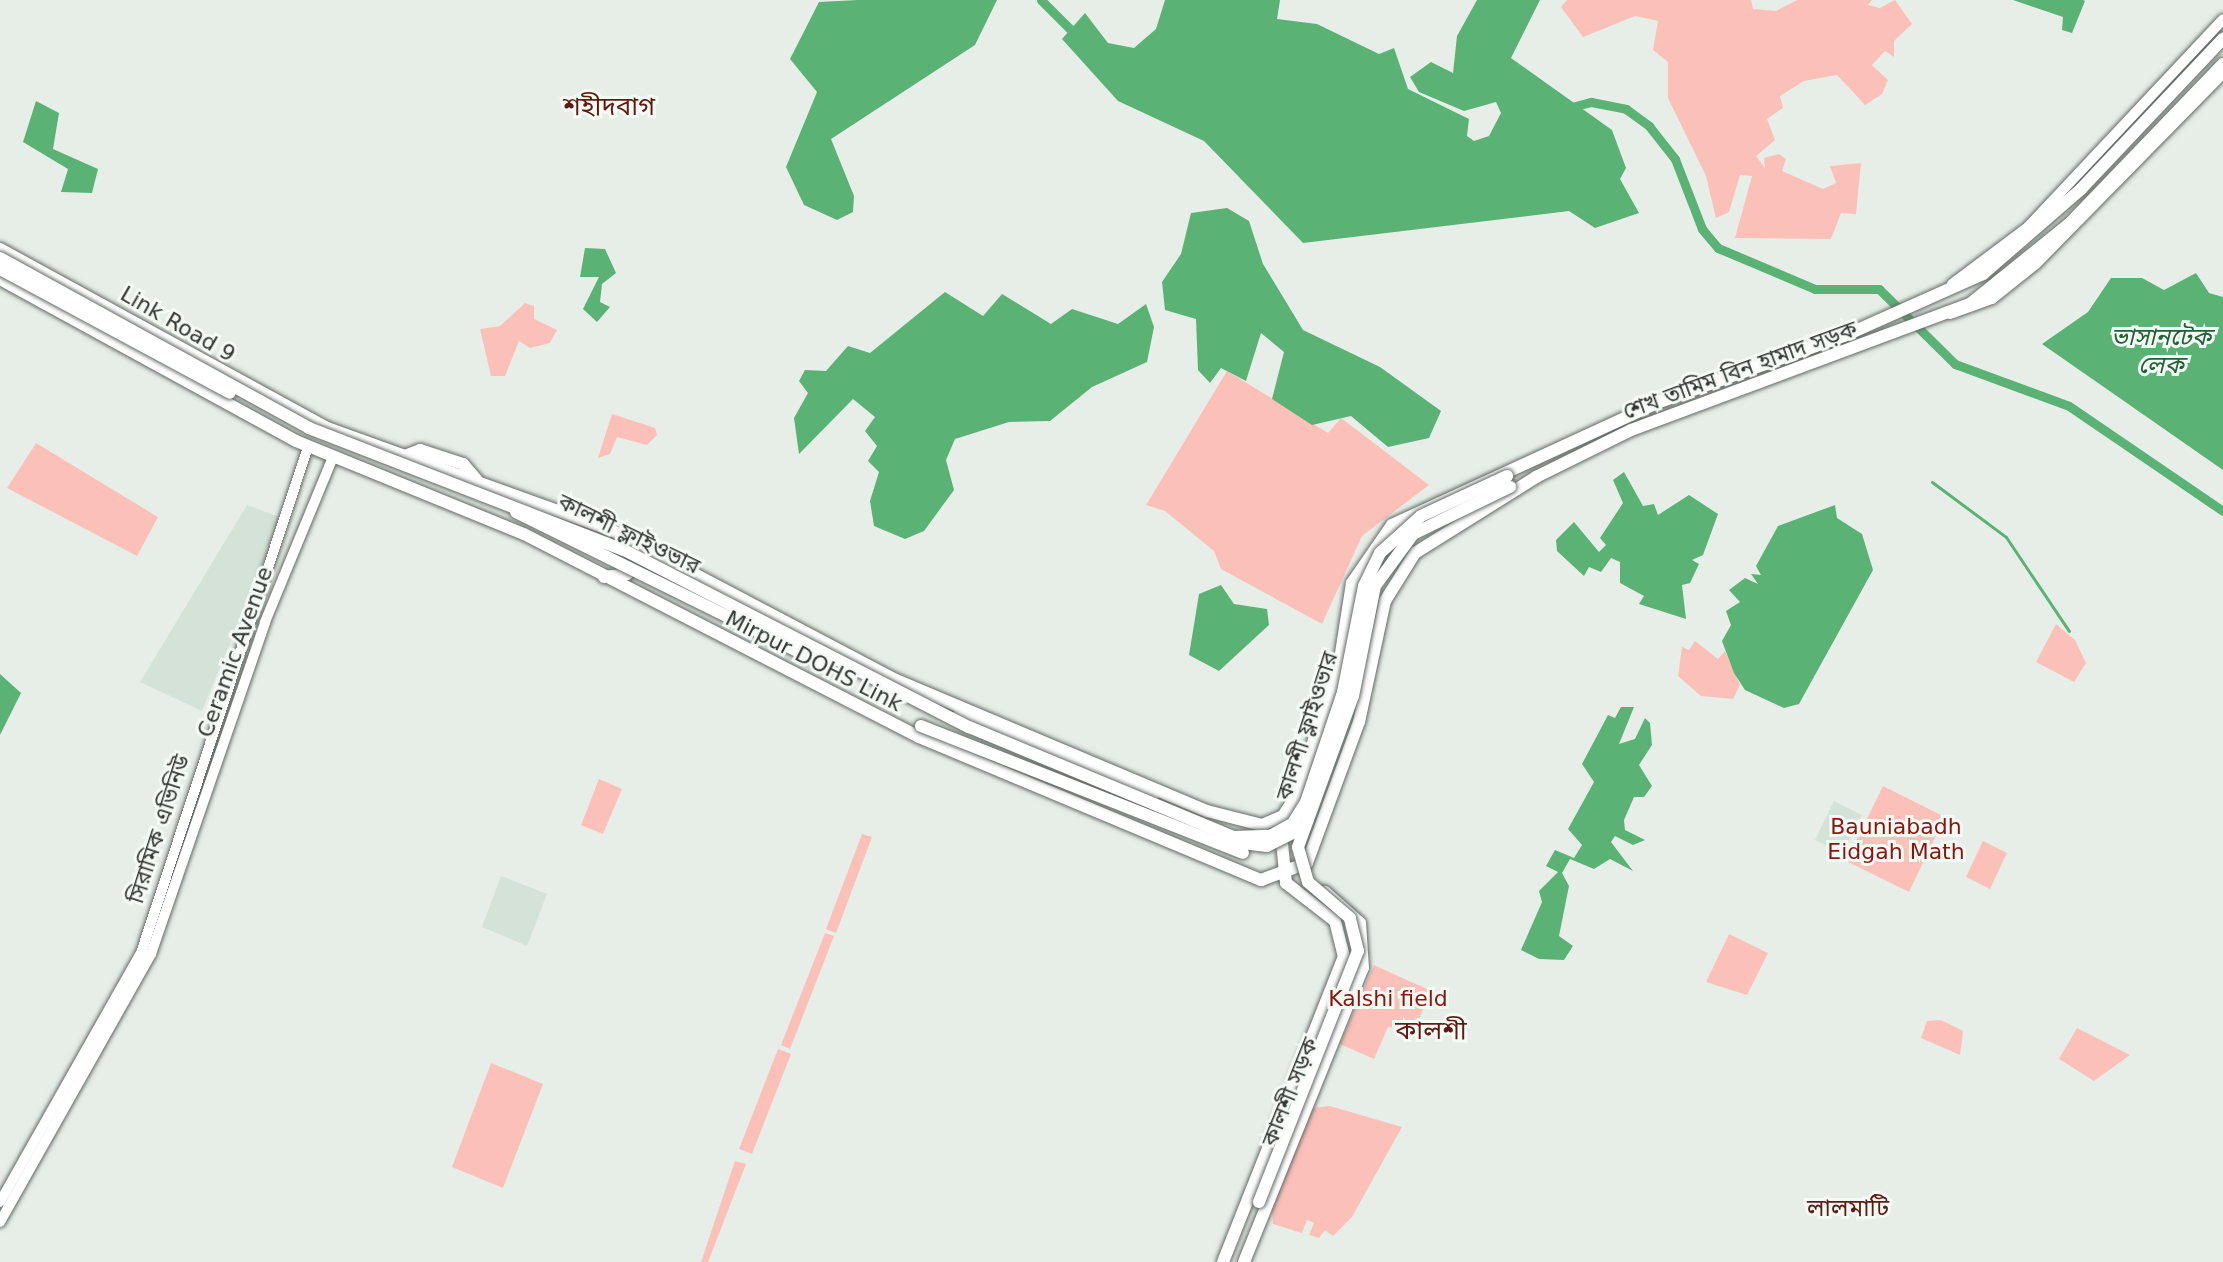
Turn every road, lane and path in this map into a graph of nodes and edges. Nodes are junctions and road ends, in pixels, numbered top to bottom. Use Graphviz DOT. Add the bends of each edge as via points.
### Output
graph roads {
  1 [pos="2223,19"];
  2 [pos="2223,39"];
  3 [pos="2223,64"];
  4 [pos="2223,74"];
  5 [pos="0,249"];
  6 [pos="0,258"];
  7 [pos="0,269"];
  8 [pos="0,279"];
  9 [pos="1942,294"];
  10 [pos="1950,314"];
  11 [pos="332,430"];
  12 [pos="308,447"];
  13 [pos="333,457"];
  14 [pos="1537,460"];
  15 [pos="1536,477"];
  16 [pos="1508,481"];
  17 [pos="625,536"];
  18 [pos="674,558"];
  19 [pos="603,577"];
  20 [pos="653,605"];
  21 [pos="1341,652"];
  22 [pos="1375,660"];
  23 [pos="894,679"];
  24 [pos="889,719"];
  25 [pos="1287,810"];
  26 [pos="1302,828"];
  27 [pos="1281,833"];
  28 [pos="1246,837"];
  29 [pos="1315,842"];
  30 [pos="1307,863"];
  31 [pos="1283,875"];
  32 [pos="0,1202"];
  33 [pos="0,1222"];
  34 [pos="1223,1262"];
  35 [pos="1236,1262"];
  36 [pos="1244,1262"];
  1 -- 9 [label="main road" via="2028,227"];
  2 -- 9 [label="main road, শেখ তামিম বিন হামাদ সড়ক" via="2025,244"];
  3 -- 10 [label="main road, শেখ তামিম বিন হামাদ সড়ক" via="2025,265"];
  4 -- 10 [label="main road" via="2045,255 1992,299"];
  5 -- 11 [label="main road, Link Road 9"];
  6 -- 28 [label="main road, কালশী ফ্লাইওভার, bridge" via="309,428 597,538 969,727 1215,832"];
  7 -- 26 [label="main road, bridge" via="316,438 487,498 971,733 1230,843 1267,846"];
  8 -- 12 [label="main road, Link Road 9"];
  9 -- 14 [label="main road, শেখ তামিম বিন হামাদ সড়ক" via="1662,401"];
  10 -- 15 [label="main road, শেখ তামিম বিন হামাদ সড়ক" via="1697,403"];
  11 -- 17 [label="main road, Mirpur DOHS Link"];
  12 -- 13 [label="main road, Link Road 9"];
  12 -- 32 [label="main road, সিরামিক এভিনিউ" via="141,953"];
  13 -- 19 [label="main road, Mirpur DOHS Link" via="524,534"];
  13 -- 33 [label="main road, Ceramic Avenue" via="265,622 151,954"];
  14 -- 16 [label="main road"];
  14 -- 21 [label="main road, শেখ তামিম বিন হামাদ সড়ক" via="1429,502 1383,533 1352,583"];
  15 -- 16 [label="main road"];
  15 -- 22 [label="main road, শেখ তামিম বিন হামাদ সড়ক" via="1404,562 1385,601"];
  16 -- 26 [label="main road, কালশী ফ্লাইওভার, bridge" via="1422,528 1385,565 1353,696"];
  16 -- 28 [label="main road, কালশী ফ্লাইওভার, bridge" via="1421,516 1380,553 1364,586 1343,692 1306,802 1285,828"];
  17 -- 18 [label="main road, Mirpur DOHS Link"];
  17 -- 19 [label="main road" via="636,562 627,574"];
  18 -- 20 [label="main road" via="642,573 640,587"];
  18 -- 23 [label="main road, Mirpur DOHS Link"];
  19 -- 20 [label="main road, Mirpur DOHS Link"];
  20 -- 24 [label="main road, Mirpur DOHS Link"];
  21 -- 22 [label="main road" via="1359,646"];
  21 -- 25 [label="main road, শেখ তামিম বিন হামাদ সড়ক"];
  22 -- 29 [label="main road, শেখ তামিম বিন হামাদ সড়ক"];
  23 -- 25 [label="main road, Mirpur DOHS Link" via="1219,816 1262,825"];
  23 -- 28 [label="main road, bridge" via="912,692"];
  24 -- 26 [label="main road, কালশী ফ্লাইওভার, bridge" via="921,726 1224,850 1270,851"];
  24 -- 31 [label="main road, Mirpur DOHS Link" via="1230,873 1251,880"];
  25 -- 27 [label="main road, শেখ তামিম বিন হামাদ সড়ক"];
  26 -- 35 [label="main road, কালশী ফ্লাইওভার, bridge" via="1302,872 1350,918 1358,951"];
  27 -- 29 [label="main road" via="1293,854"];
  27 -- 31 [label="main road, শেখ তামিম বিন হামাদ সড়ক"];
  29 -- 30 [label="main road, শেখ তামিম বিন হামাদ সড়ক"];
  30 -- 31 [label="main road"];
  30 -- 36 [label="main road, কালশী সড়ক" via="1316,884 1360,923 1365,956"];
  31 -- 34 [label="main road" via="1340,929 1341,966"];
}
